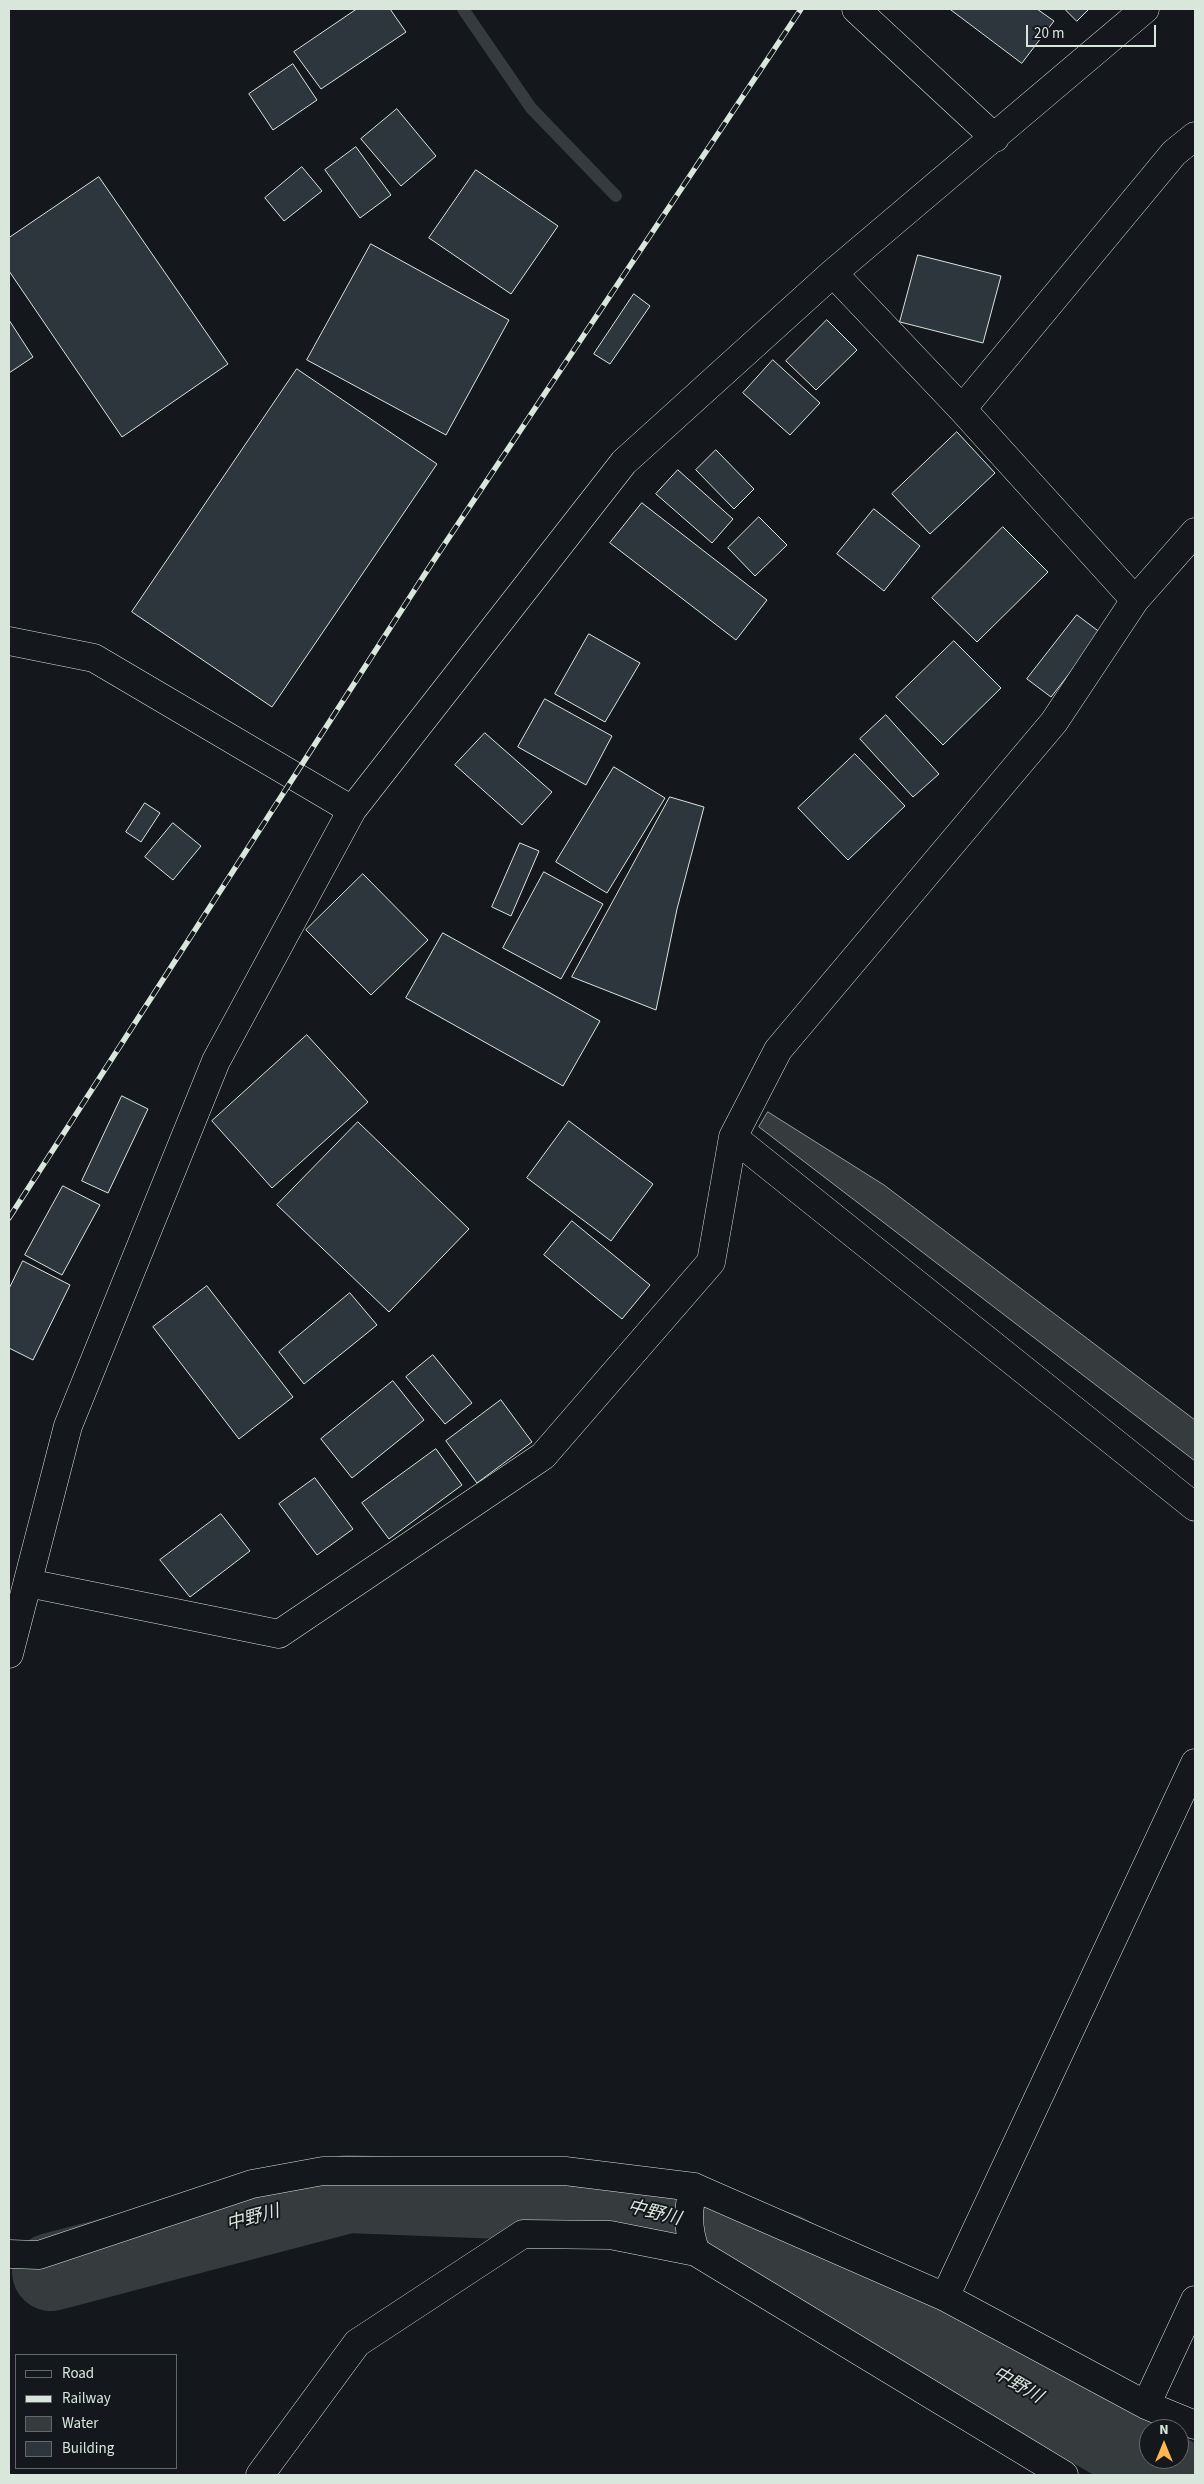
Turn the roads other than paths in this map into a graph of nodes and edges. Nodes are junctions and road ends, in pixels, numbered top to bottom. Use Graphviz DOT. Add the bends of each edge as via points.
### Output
graph roads {
  1 [pos="856,9"];
  2 [pos="1145,9"];
  3 [pos="1195,136"];
  4 [pos="995,138"];
  5 [pos="833,273"];
  6 [pos="962,409"];
  7 [pos="1195,532"];
  8 [pos="1135,600"];
  9 [pos="9,640"];
  10 [pos="352,810"];
  11 [pos="733,1137"];
  12 [pos="1195,1506"];
  13 [pos="28,1583"];
  14 [pos="9,1654"];
  15 [pos="1195,1763"];
  16 [pos="692,2194"];
  17 [pos="693,2244"];
  18 [pos="9,2254"];
  19 [pos="945,2297"];
  20 [pos="1195,2300"];
  21 [pos="1146,2405"];
  22 [pos="1195,2425"];
  23 [pos="260,2475"];
  24 [pos="1064,2475"];
  1 -- 4 [label="street"];
  2 -- 4 [label="street"];
  3 -- 6 [label="street" via="1174,153"];
  4 -- 5 [label="street"];
  5 -- 6 [label="street"];
  5 -- 10 [label="street" via="624,462"];
  6 -- 8 [label="street"];
  7 -- 8 [label="street"];
  8 -- 11 [label="street" via="1054,722 778,1050"];
  9 -- 10 [label="street" via="94,658"];
  10 -- 13 [label="street" via="216,1061 68,1426"];
  11 -- 12 [label="street"];
  11 -- 13 [label="street" via="711,1262 543,1456 280,1634"];
  13 -- 14 [label="street"];
  15 -- 19 [label="street"];
  16 -- 17 [label="street"];
  16 -- 18 [label="street" via="565,2171 323,2171 252,2184 39,2255"];
  16 -- 19 [label="street"];
  17 -- 23 [label="street" via="610,2235 523,2234 358,2342"];
  17 -- 24 [label="street"];
  19 -- 21 [label="street"];
  20 -- 21 [label="street"];
  21 -- 22 [label="street"];
}
